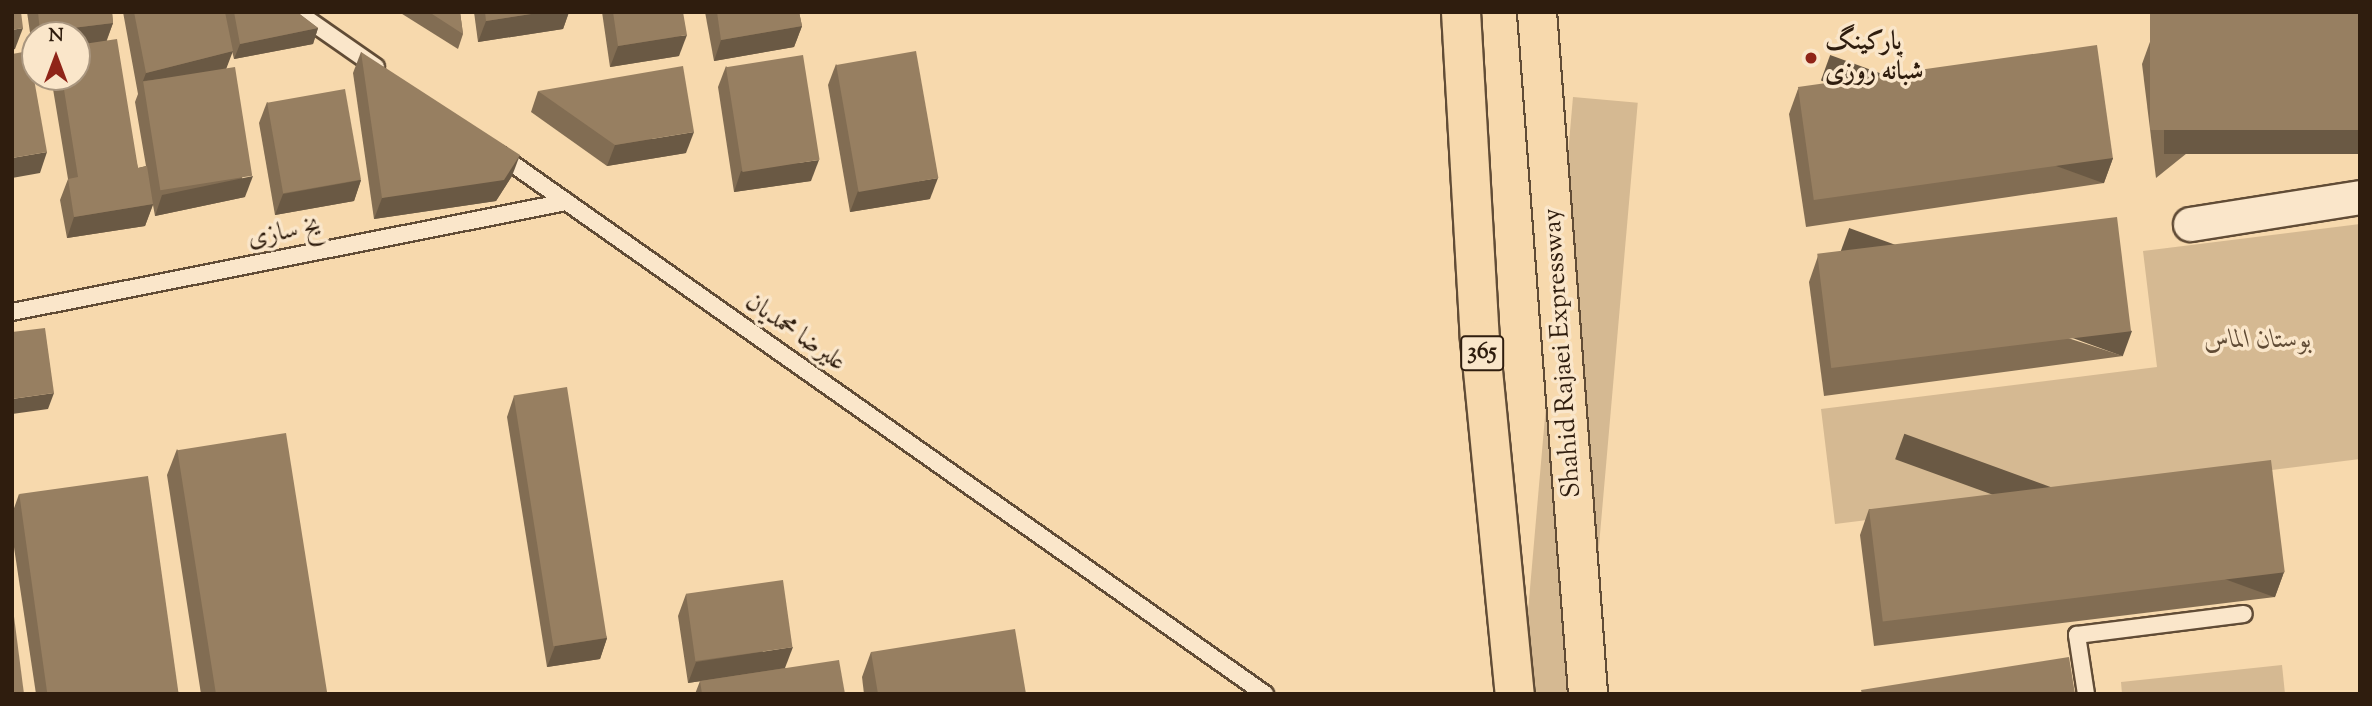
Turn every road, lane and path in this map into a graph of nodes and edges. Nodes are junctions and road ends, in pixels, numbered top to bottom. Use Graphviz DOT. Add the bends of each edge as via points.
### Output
graph roads {
  1 [pos="297,12"];
  2 [pos="1461,12"];
  3 [pos="1537,12"];
  4 [pos="387,75"];
  5 [pos="488,147"];
  6 [pos="2360,197"];
  7 [pos="566,202"];
  8 [pos="2190,224"];
  9 [pos="12,312"];
  10 [pos="2244,614"];
  11 [pos="1265,694"];
  12 [pos="1515,694"];
  13 [pos="1588,694"];
  14 [pos="2085,694"];
  1 -- 4 [label="lane"];
  2 -- 12 [label="highway, 365" via="1480,340"];
  3 -- 13 [label="highway, Shahid Rajaei Expressway"];
  5 -- 7 [label="lane, علیرضا محمدیان"];
  6 -- 8 [label="street"];
  7 -- 9 [label="lane, یخ سازی"];
  7 -- 11 [label="lane, علیرضا محمدیان"];
  10 -- 14 [label="lane" via="2077,635"];
}
